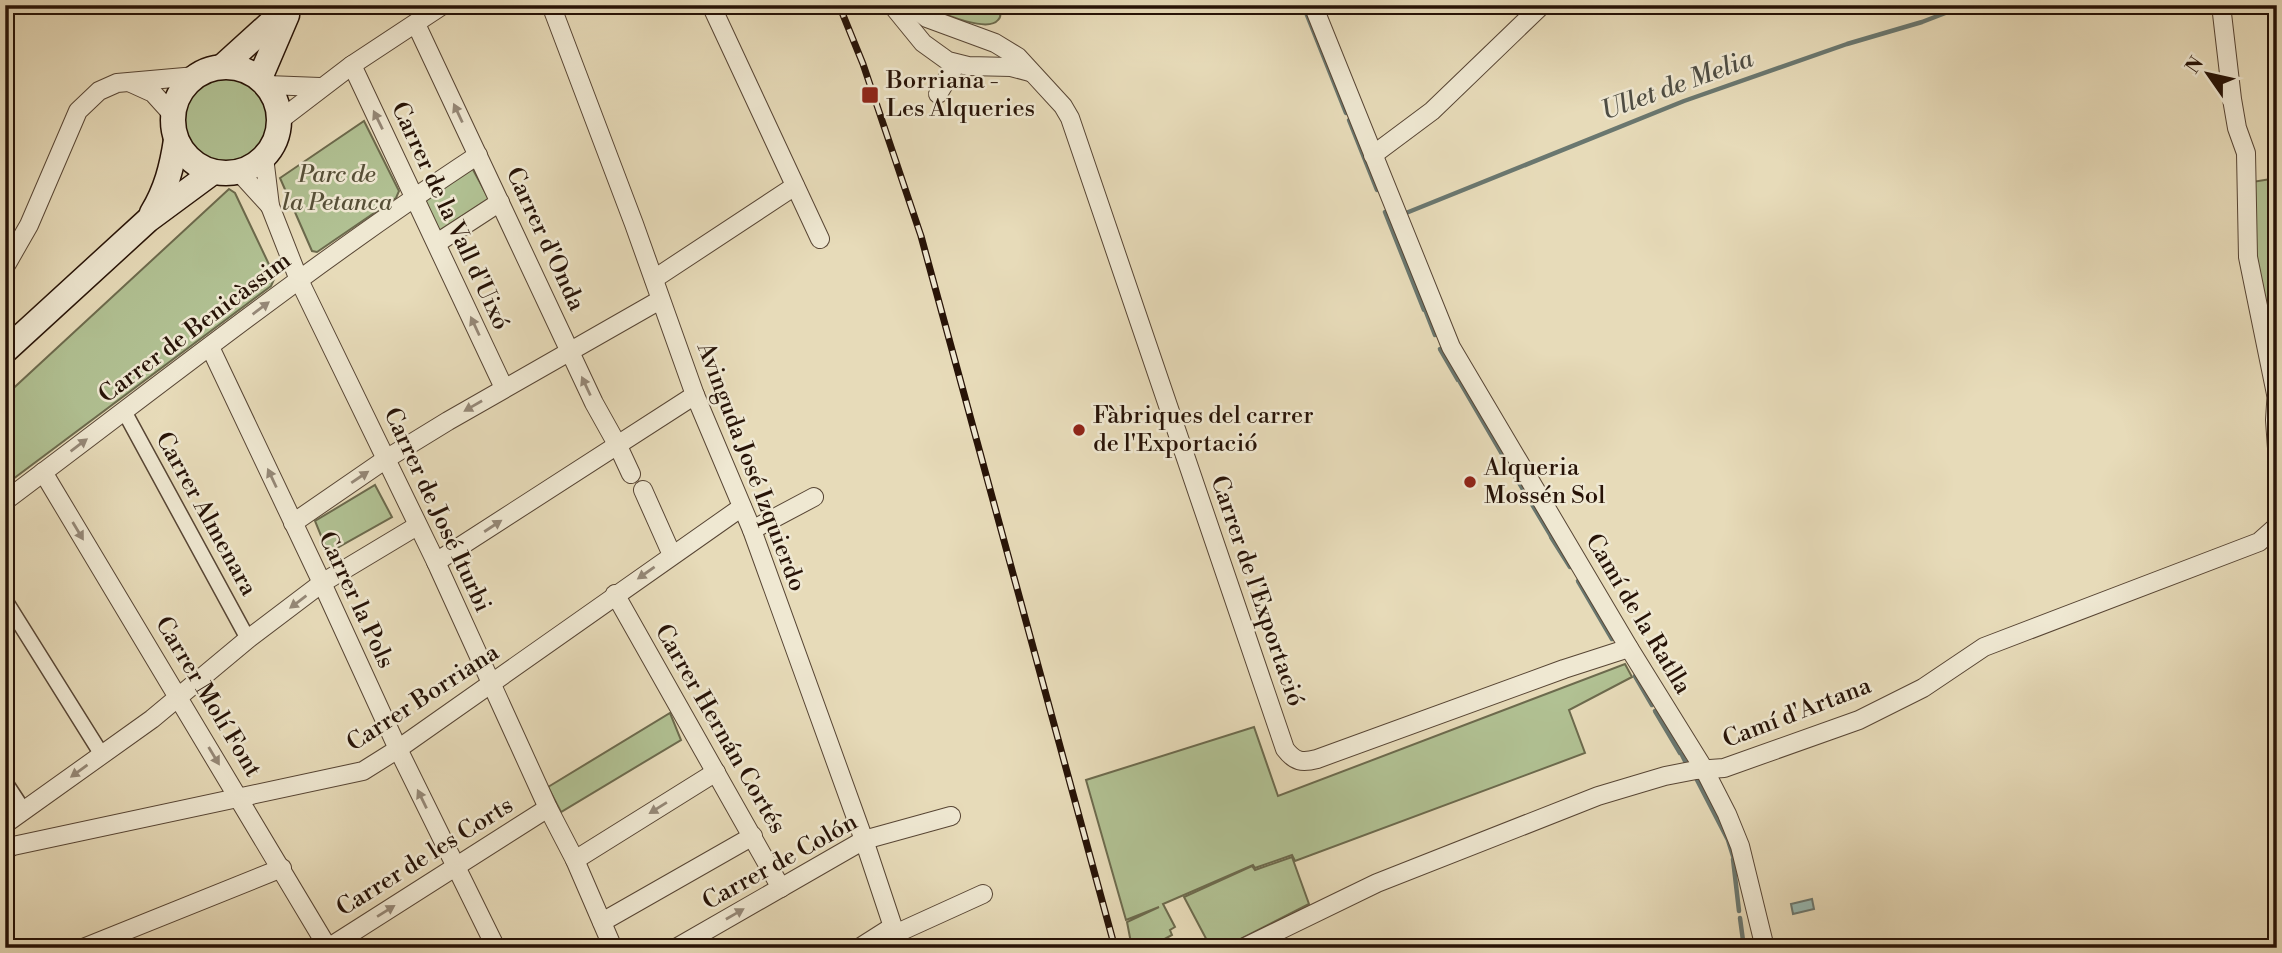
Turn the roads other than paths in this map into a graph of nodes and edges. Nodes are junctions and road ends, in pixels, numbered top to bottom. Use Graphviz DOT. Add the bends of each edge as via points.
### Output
graph roads {
  1 [pos="443,5"];
  2 [pos="551,5"];
  3 [pos="711,5"];
  4 [pos="892,5"];
  5 [pos="909,5"];
  6 [pos="1313,5"];
  7 [pos="1542,5"];
  8 [pos="2221,5"];
  9 [pos="289,6"];
  10 [pos="938,22"];
  11 [pos="416,24"];
  12 [pos="982,38"];
  13 [pos="923,43"];
  14 [pos="352,65"];
  15 [pos="962,65"];
  16 [pos="223,66"];
  17 [pos="1024,68"];
  18 [pos="196,76"];
  19 [pos="125,81"];
  20 [pos="263,81"];
  21 [pos="320,87"];
  22 [pos="938,94"];
  23 [pos="172,114"];
  24 [pos="280,120"];
  25 [pos="176,140"];
  26 [pos="478,155"];
  27 [pos="1373,155"];
  28 [pos="264,157"];
  29 [pos="213,172"];
  30 [pos="239,172"];
  31 [pos="795,186"];
  32 [pos="415,197"];
  33 [pos="500,202"];
  34 [pos="270,206"];
  35 [pos="148,220"];
  36 [pos="820,239"];
  37 [pos="437,243"];
  38 [pos="5,267"];
  39 [pos="654,279"];
  40 [pos="299,280"];
  41 [pos="660,300"];
  42 [pos="210,347"];
  43 [pos="5,351"];
  44 [pos="570,351"];
  45 [pos="504,388"];
  46 [pos="2276,391"];
  47 [pos="695,395"];
  48 [pos="124,411"];
  49 [pos="618,446"];
  50 [pos="2277,449"];
  51 [pos="386,459"];
  52 [pos="43,472"];
  53 [pos="631,474"];
  54 [pos="643,491"];
  55 [pos="814,496"];
  56 [pos="5,500"];
  57 [pos="742,507"];
  58 [pos="293,523"];
  59 [pos="417,526"];
  60 [pos="2277,526"];
  61 [pos="752,530"];
  62 [pos="672,555"];
  63 [pos="436,562"];
  64 [pos="323,583"];
  65 [pos="615,594"];
  66 [pos="5,600"];
  67 [pos="248,639"];
  68 [pos="1629,648"];
  69 [pos="491,683"];
  70 [pos="179,697"];
  71 [pos="397,749"];
  72 [pos="102,755"];
  73 [pos="1704,769"];
  74 [pos="716,772"];
  75 [pos="5,782"];
  76 [pos="239,797"];
  77 [pos="548,808"];
  78 [pos="24,811"];
  79 [pos="951,816"];
  80 [pos="5,824"];
  81 [pos="753,836"];
  82 [pos="864,840"];
  83 [pos="8,845"];
  84 [pos="575,860"];
  85 [pos="282,868"];
  86 [pos="455,868"];
  87 [pos="781,888"];
  88 [pos="983,894"];
  89 [pos="602,922"];
  90 [pos="896,937"];
  91 [pos="83,948"];
  92 [pos="328,948"];
  93 [pos="496,948"];
  94 [pos="613,948"];
  95 [pos="676,948"];
  96 [pos="859,948"];
  97 [pos="1242,948"];
  98 [pos="1765,948"];
  1 -- 11 [label="street"];
  2 -- 39 [label="street, Avinguda José Izquierdo"];
  3 -- 31 [label="street"];
  4 -- 13 [label="street"];
  5 -- 10 [label="street"];
  6 -- 27 [label="street, Camí de la Ratlla"];
  7 -- 27 [label="street" via="1432,111"];
  8 -- 46 [label="street" via="2236,128 2246,153 2248,257"];
  9 -- 16 [label="main road"];
  9 -- 20 [label="main road" via="267,56"];
  10 -- 12 [label="street"];
  10 -- 13 [label="street"];
  11 -- 14 [label="street"];
  26 -- 11 [label="street, Carrer d'Onda, one-way"];
  12 -- 15 [label="street" via="982,54"];
  12 -- 17 [label="street" via="1007,49"];
  13 -- 15 [label="street" via="940,57"];
  14 -- 21 [label="street"];
  32 -- 14 [label="street, Carrer de la Vall d'Uixó, one-way"];
  15 -- 17 [label="street"];
  15 -- 22 [label="street"];
  16 -- 18 [label="main road"];
  16 -- 20 [label="main road" via="248,71"];
  17 -- 68 [label="street, Carrer de l'Exportació" via="1063,106 1074,129 1290,756 1303,762 1317,759"];
  18 -- 19 [label="street"];
  18 -- 23 [label="main road" via="179,95"];
  19 -- 23 [label="street" via="153,93"];
  19 -- 38 [label="street" via="99,91 78,111 29,225"];
  20 -- 21 [label="street"];
  20 -- 24 [label="main road"];
  21 -- 24 [label="street"];
  23 -- 25 [label="main road"];
  24 -- 28 [label="main road" via="276,140"];
  25 -- 29 [label="main road" via="185,154"];
  25 -- 35 [label="main road" via="170,176"];
  26 -- 32 [label="street, Carrer de Benicàssim"];
  26 -- 33 [label="street, Carrer d'Onda"];
  27 -- 68 [label="street, Camí de la Ratlla" via="1451,347"];
  28 -- 30 [label="main road"];
  28 -- 34 [label="street, Carrer de José Iturbi"];
  29 -- 30 [label="main road"];
  29 -- 35 [label="main road"];
  30 -- 34 [label="street, Carrer de José Iturbi"];
  31 -- 36 [label="street"];
  31 -- 39 [label="street"];
  32 -- 37 [label="street, Carrer de la Vall d'Uixó"];
  32 -- 40 [label="street, Carrer de Benicàssim"];
  33 -- 37 [label="street"];
  33 -- 44 [label="street, Carrer d'Onda"];
  34 -- 40 [label="street, Carrer de José Iturbi"];
  35 -- 43 [label="main road"];
  45 -- 37 [label="street, Carrer de la Vall d'Uixó, one-way"];
  39 -- 41 [label="street, Avinguda José Izquierdo"];
  42 -- 40 [label="street, Carrer de Benicàssim, one-way"];
  40 -- 51 [label="street, Carrer de José Iturbi"];
  41 -- 44 [label="street"];
  41 -- 47 [label="street, Avinguda José Izquierdo"];
  42 -- 48 [label="street, Carrer de Benicàssim"];
  58 -- 42 [label="street, Carrer la Pols, one-way"];
  44 -- 45 [label="street"];
  49 -- 44 [label="street, Carrer d'Onda, one-way"];
  45 -- 51 [label="street, one-way"];
  46 -- 50 [label="street"];
  47 -- 49 [label="street"];
  47 -- 57 [label="street, Avinguda José Izquierdo"];
  52 -- 48 [label="street, Carrer de Benicàssim, one-way"];
  48 -- 67 [label="street, Carrer Almenara"];
  49 -- 53 [label="street, Carrer d'Onda"];
  63 -- 49 [label="street, one-way"];
  58 -- 51 [label="street, one-way"];
  51 -- 59 [label="street, Carrer de José Iturbi"];
  52 -- 56 [label="street, Carrer de Benicàssim"];
  52 -- 70 [label="street, Carrer Molí Font, one-way"];
  54 -- 62 [label="street"];
  55 -- 61 [label="street"];
  57 -- 61 [label="street, Avinguda José Izquierdo"];
  57 -- 62 [label="street, Carrer Borriana"];
  58 -- 64 [label="street, Carrer la Pols"];
  59 -- 63 [label="street, Carrer de José Iturbi"];
  59 -- 64 [label="street"];
  60 -- 73 [label="street, Camí d'Artana" via="2259,542 1984,648 1923,688 1859,720 1724,768"];
  61 -- 82 [label="street, Avinguda José Izquierdo"];
  62 -- 65 [label="street, Carrer Borriana, one-way"];
  63 -- 69 [label="street, Carrer de José Iturbi"];
  64 -- 67 [label="street, one-way"];
  64 -- 71 [label="street, Carrer la Pols"];
  65 -- 69 [label="street, Carrer Borriana"];
  65 -- 74 [label="street, Carrer Hernán Cortés"];
  66 -- 72 [label="street"];
  67 -- 70 [label="street"];
  68 -- 73 [label="street, Camí de la Ratlla"];
  69 -- 71 [label="street, Carrer Borriana"];
  69 -- 77 [label="street, Carrer de José Iturbi"];
  70 -- 72 [label="street"];
  70 -- 76 [label="street, Carrer Molí Font, one-way"];
  71 -- 76 [label="street, Carrer Borriana" via="363,771"];
  86 -- 71 [label="street, Carrer la Pols, one-way"];
  72 -- 78 [label="street, one-way"];
  73 -- 97 [label="street, Camí d'Artana" via="1598,796 1513,828 1377,883"];
  73 -- 98 [label="street, Camí de la Ratlla" via="1740,846"];
  74 -- 81 [label="street, Carrer Hernán Cortés"];
  74 -- 84 [label="street, one-way"];
  75 -- 78 [label="street"];
  76 -- 83 [label="street, Carrer Borriana"];
  76 -- 85 [label="street, Carrer Molí Font"];
  77 -- 84 [label="street, Carrer de José Iturbi"];
  77 -- 86 [label="street, Carrer de les Corts"];
  78 -- 80 [label="street"];
  79 -- 82 [label="street, Carrer de Colón"];
  81 -- 87 [label="street, Carrer Hernán Cortés"];
  81 -- 89 [label="street"];
  82 -- 87 [label="street, Carrer de Colón"];
  82 -- 90 [label="street, Avinguda José Izquierdo"];
  84 -- 89 [label="street, Carrer de José Iturbi"];
  85 -- 91 [label="street"];
  85 -- 92 [label="street, Carrer Molí Font"];
  92 -- 86 [label="street, Carrer de les Corts, one-way"];
  86 -- 93 [label="street, Carrer la Pols"];
  95 -- 87 [label="street, Carrer de Colón, one-way"];
  88 -- 90 [label="street"];
  89 -- 94 [label="street, Carrer de José Iturbi"];
  90 -- 96 [label="street"];
}
